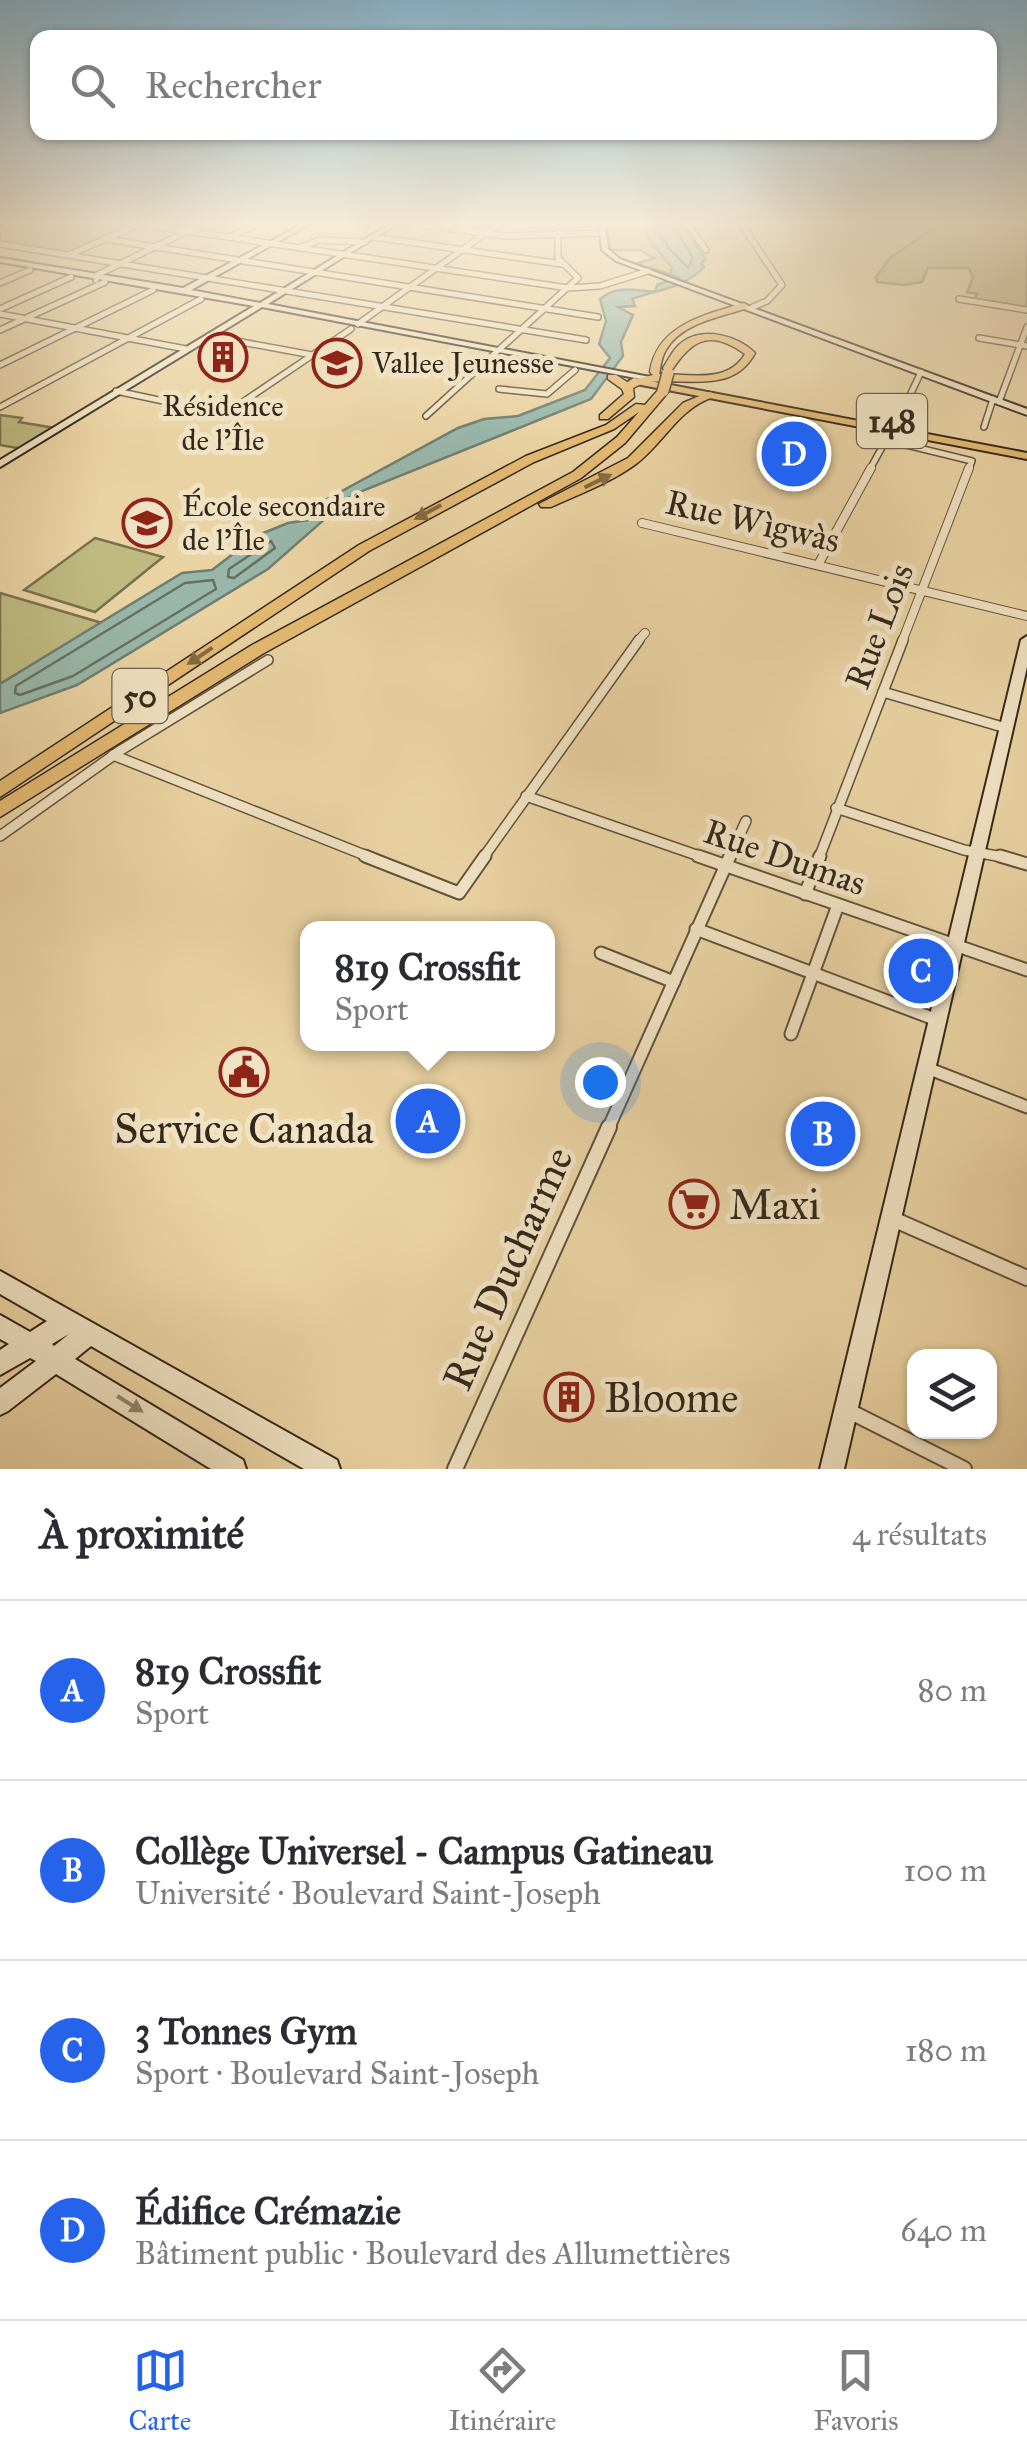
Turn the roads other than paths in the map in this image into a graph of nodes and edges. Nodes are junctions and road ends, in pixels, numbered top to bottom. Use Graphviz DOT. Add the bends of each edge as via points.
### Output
graph roads {
  1 [pos="36,294"];
  2 [pos="72,294"];
  3 [pos="147,294"];
  4 [pos="187,294"];
  5 [pos="189,294"];
  6 [pos="281,294"];
  7 [pos="308,294"];
  8 [pos="402,294"];
  9 [pos="452,294"];
  10 [pos="562,294"];
  11 [pos="711,294"];
  12 [pos="773,294"];
  13 [pos="201,299"];
  14 [pos="727,299"];
  15 [pos="958,299"];
  16 [pos="383,306"];
  17 [pos="747,307"];
  18 [pos="257,308"];
  19 [pos="545,309"];
  20 [pos="1027,310"];
  21 [pos="0,312"];
  22 [pos="726,312"];
  23 [pos="598,317"];
  24 [pos="25,319"];
  25 [pos="354,326"];
  26 [pos="1027,327"];
  27 [pos="75,328"];
  28 [pos="521,329"];
  29 [pos="0,330"];
  30 [pos="209,336"];
  31 [pos="127,338"];
  32 [pos="980,338"];
  33 [pos="586,340"];
  34 [pos="1024,346"];
  35 [pos="186,349"];
  36 [pos="497,351"];
  37 [pos="312,355"];
  38 [pos="0,365"];
  39 [pos="575,370"];
  40 [pos="597,370"];
  41 [pos="921,372"];
  42 [pos="640,379"];
  43 [pos="499,389"];
  44 [pos="116,391"];
  45 [pos="0,394"];
  46 [pos="710,395"];
  47 [pos="17,397"];
  48 [pos="996,401"];
  49 [pos="0,407"];
  50 [pos="903,410"];
  51 [pos="1027,412"];
  52 [pos="426,416"];
  53 [pos="872,424"];
  54 [pos="984,426"];
  55 [pos="908,432"];
  56 [pos="886,440"];
  57 [pos="1027,448"];
  58 [pos="20,451"];
  59 [pos="1027,456"];
  60 [pos="0,464"];
  61 [pos="0,472"];
  62 [pos="481,484"];
  63 [pos="642,523"];
  64 [pos="417,560"];
  65 [pos="818,564"];
  66 [pos="922,590"];
  67 [pos="1027,616"];
  68 [pos="645,633"];
  69 [pos="1027,640"];
  70 [pos="268,660"];
  71 [pos="1025,661"];
  72 [pos="883,692"];
  73 [pos="1006,728"];
  74 [pos="113,754"];
  75 [pos="0,790"];
  76 [pos="526,796"];
  77 [pos="836,808"];
  78 [pos="0,810"];
  79 [pos="746,822"];
  80 [pos="0,836"];
  81 [pos="977,852"];
  82 [pos="1027,864"];
  83 [pos="725,865"];
  84 [pos="805,894"];
  85 [pos="838,905"];
  86 [pos="696,930"];
  87 [pos="955,945"];
  88 [pos="601,953"];
  89 [pos="1027,970"];
  90 [pos="813,974"];
  91 [pos="674,982"];
  92 [pos="938,1021"];
  93 [pos="791,1034"];
  94 [pos="927,1068"];
  95 [pos="1027,1107"];
  96 [pos="893,1219"];
  97 [pos="1027,1278"];
  98 [pos="0,1282"];
  99 [pos="69,1321"];
  100 [pos="0,1326"];
  101 [pos="90,1333"];
  102 [pos="30,1344"];
  103 [pos="57,1360"];
  104 [pos="0,1364"];
  105 [pos="0,1403"];
  106 [pos="847,1410"];
  107 [pos="234,1469"];
  108 [pos="328,1469"];
  109 [pos="455,1469"];
  110 [pos="832,1469"];
  111 [pos="964,1469"];
  1 -- 21 [label="street"];
  2 -- 24 [label="street"];
  3 -- 27 [label="street"];
  4 -- 13 [label="main road"];
  5 -- 18 [label="main road"];
  6 -- 18 [label="main road"];
  7 -- 16 [label="street"];
  8 -- 16 [label="street"];
  9 -- 19 [label="street"];
  10 -- 19 [label="street"];
  11 -- 14 [label="main road"];
  12 -- 17 [label="street"];
  13 -- 18 [label="main road"];
  13 -- 31 [label="street"];
  14 -- 17 [label="main road"];
  14 -- 22 [label="highway"];
  15 -- 20 [label="street"];
  16 -- 25 [label="street"];
  16 -- 28 [label="street"];
  17 -- 22 [label="highway, 50"];
  17 -- 41 [label="main road"];
  17 -- 42 [label="highway, 50" via="683,337"];
  18 -- 25 [label="main road"];
  18 -- 30 [label="main road"];
  19 -- 23 [label="street"];
  19 -- 28 [label="street"];
  21 -- 24 [label="street"];
  22 -- 42 [label="highway, 50" via="666,340"];
  24 -- 27 [label="street"];
  24 -- 29 [label="street"];
  25 -- 36 [label="main road"];
  25 -- 37 [label="street"];
  26 -- 34 [label="street"];
  27 -- 31 [label="street"];
  27 -- 38 [label="street"];
  28 -- 33 [label="street"];
  28 -- 36 [label="street"];
  30 -- 35 [label="main road"];
  30 -- 37 [label="street"];
  31 -- 35 [label="street"];
  31 -- 47 [label="street"];
  32 -- 34 [label="street"];
  34 -- 48 [label="street"];
  35 -- 44 [label="main road"];
  36 -- 39 [label="main road"];
  36 -- 40 [label="main road"];
  36 -- 52 [label="street"];
  37 -- 44 [label="street" via="225,414"];
  39 -- 40 [label="main road"];
  39 -- 43 [label="street" via="547,394"];
  40 -- 42 [label="main road"];
  41 -- 48 [label="main road"];
  41 -- 50 [label="street"];
  42 -- 42 [label="highway" via="699,339 733,342 750,353 744,364 720,376"];
  42 -- 46 [label="main road"];
  42 -- 57 [label="main road, 148"];
  42 -- 62 [label="highway" via="616,410"];
  42 -- 62 [label="highway, 50" via="638,408 616,424"];
  42 -- 64 [label="highway, 50" via="620,440 584,470"];
  44 -- 58 [label="main road"];
  45 -- 47 [label="street"];
  46 -- 53 [label="main road, 148"];
  64 -- 46 [label="highway, one-way" via="611,474 647,448 690,401"];
  47 -- 49 [label="street"];
  48 -- 51 [label="main road"];
  48 -- 54 [label="street"];
  53 -- 55 [label="main road, 148"];
  53 -- 56 [label="main road"];
  55 -- 56 [label="main road"];
  55 -- 59 [label="main road, 148"];
  56 -- 65 [label="street"];
  56 -- 66 [label="street, Rue Lois" via="972,461"];
  58 -- 60 [label="main road"];
  58 -- 61 [label="main road"];
  62 -- 75 [label="highway, 50, one-way" via="337,564"];
  63 -- 65 [label="street, Rue Wìgwàs"];
  64 -- 78 [label="highway, 50" via="243,658"];
  65 -- 66 [label="street, Rue Wìgwàs"];
  66 -- 67 [label="street, Rue Wìgwàs"];
  66 -- 72 [label="street, Rue Lois"];
  68 -- 76 [label="street"];
  69 -- 71 [label="main road"];
  70 -- 74 [label="street"];
  71 -- 73 [label="main road"];
  72 -- 73 [label="street"];
  72 -- 77 [label="street, Rue Lois"];
  73 -- 81 [label="main road"];
  74 -- 76 [label="street" via="459,893"];
  74 -- 80 [label="street"];
  76 -- 83 [label="street, Rue Dumas"];
  77 -- 81 [label="street"];
  77 -- 84 [label="street, Rue Lois"];
  79 -- 83 [label="street, Rue Ducharme"];
  81 -- 82 [label="street"];
  81 -- 87 [label="main road"];
  83 -- 84 [label="street, Rue Dumas"];
  83 -- 86 [label="street, Rue Ducharme"];
  84 -- 85 [label="street, Rue Dumas"];
  85 -- 87 [label="street, Rue Dumas"];
  85 -- 90 [label="street"];
  86 -- 90 [label="street"];
  86 -- 91 [label="street, Rue Ducharme"];
  87 -- 89 [label="street, Rue Dumas"];
  87 -- 92 [label="main road"];
  88 -- 91 [label="street"];
  90 -- 92 [label="street"];
  90 -- 93 [label="street"];
  91 -- 109 [label="street, Rue Ducharme"];
  92 -- 94 [label="main road"];
  94 -- 95 [label="street"];
  94 -- 96 [label="main road"];
  96 -- 97 [label="street"];
  96 -- 106 [label="main road"];
  98 -- 99 [label="main road"];
  99 -- 101 [label="main road"];
  99 -- 102 [label="main road"];
  100 -- 102 [label="main road"];
  101 -- 103 [label="main road"];
  101 -- 108 [label="main road"];
  102 -- 103 [label="main road"];
  102 -- 104 [label="main road"];
  103 -- 105 [label="main road"];
  103 -- 107 [label="main road, one-way"];
  106 -- 110 [label="main road"];
  106 -- 111 [label="street"];
}
